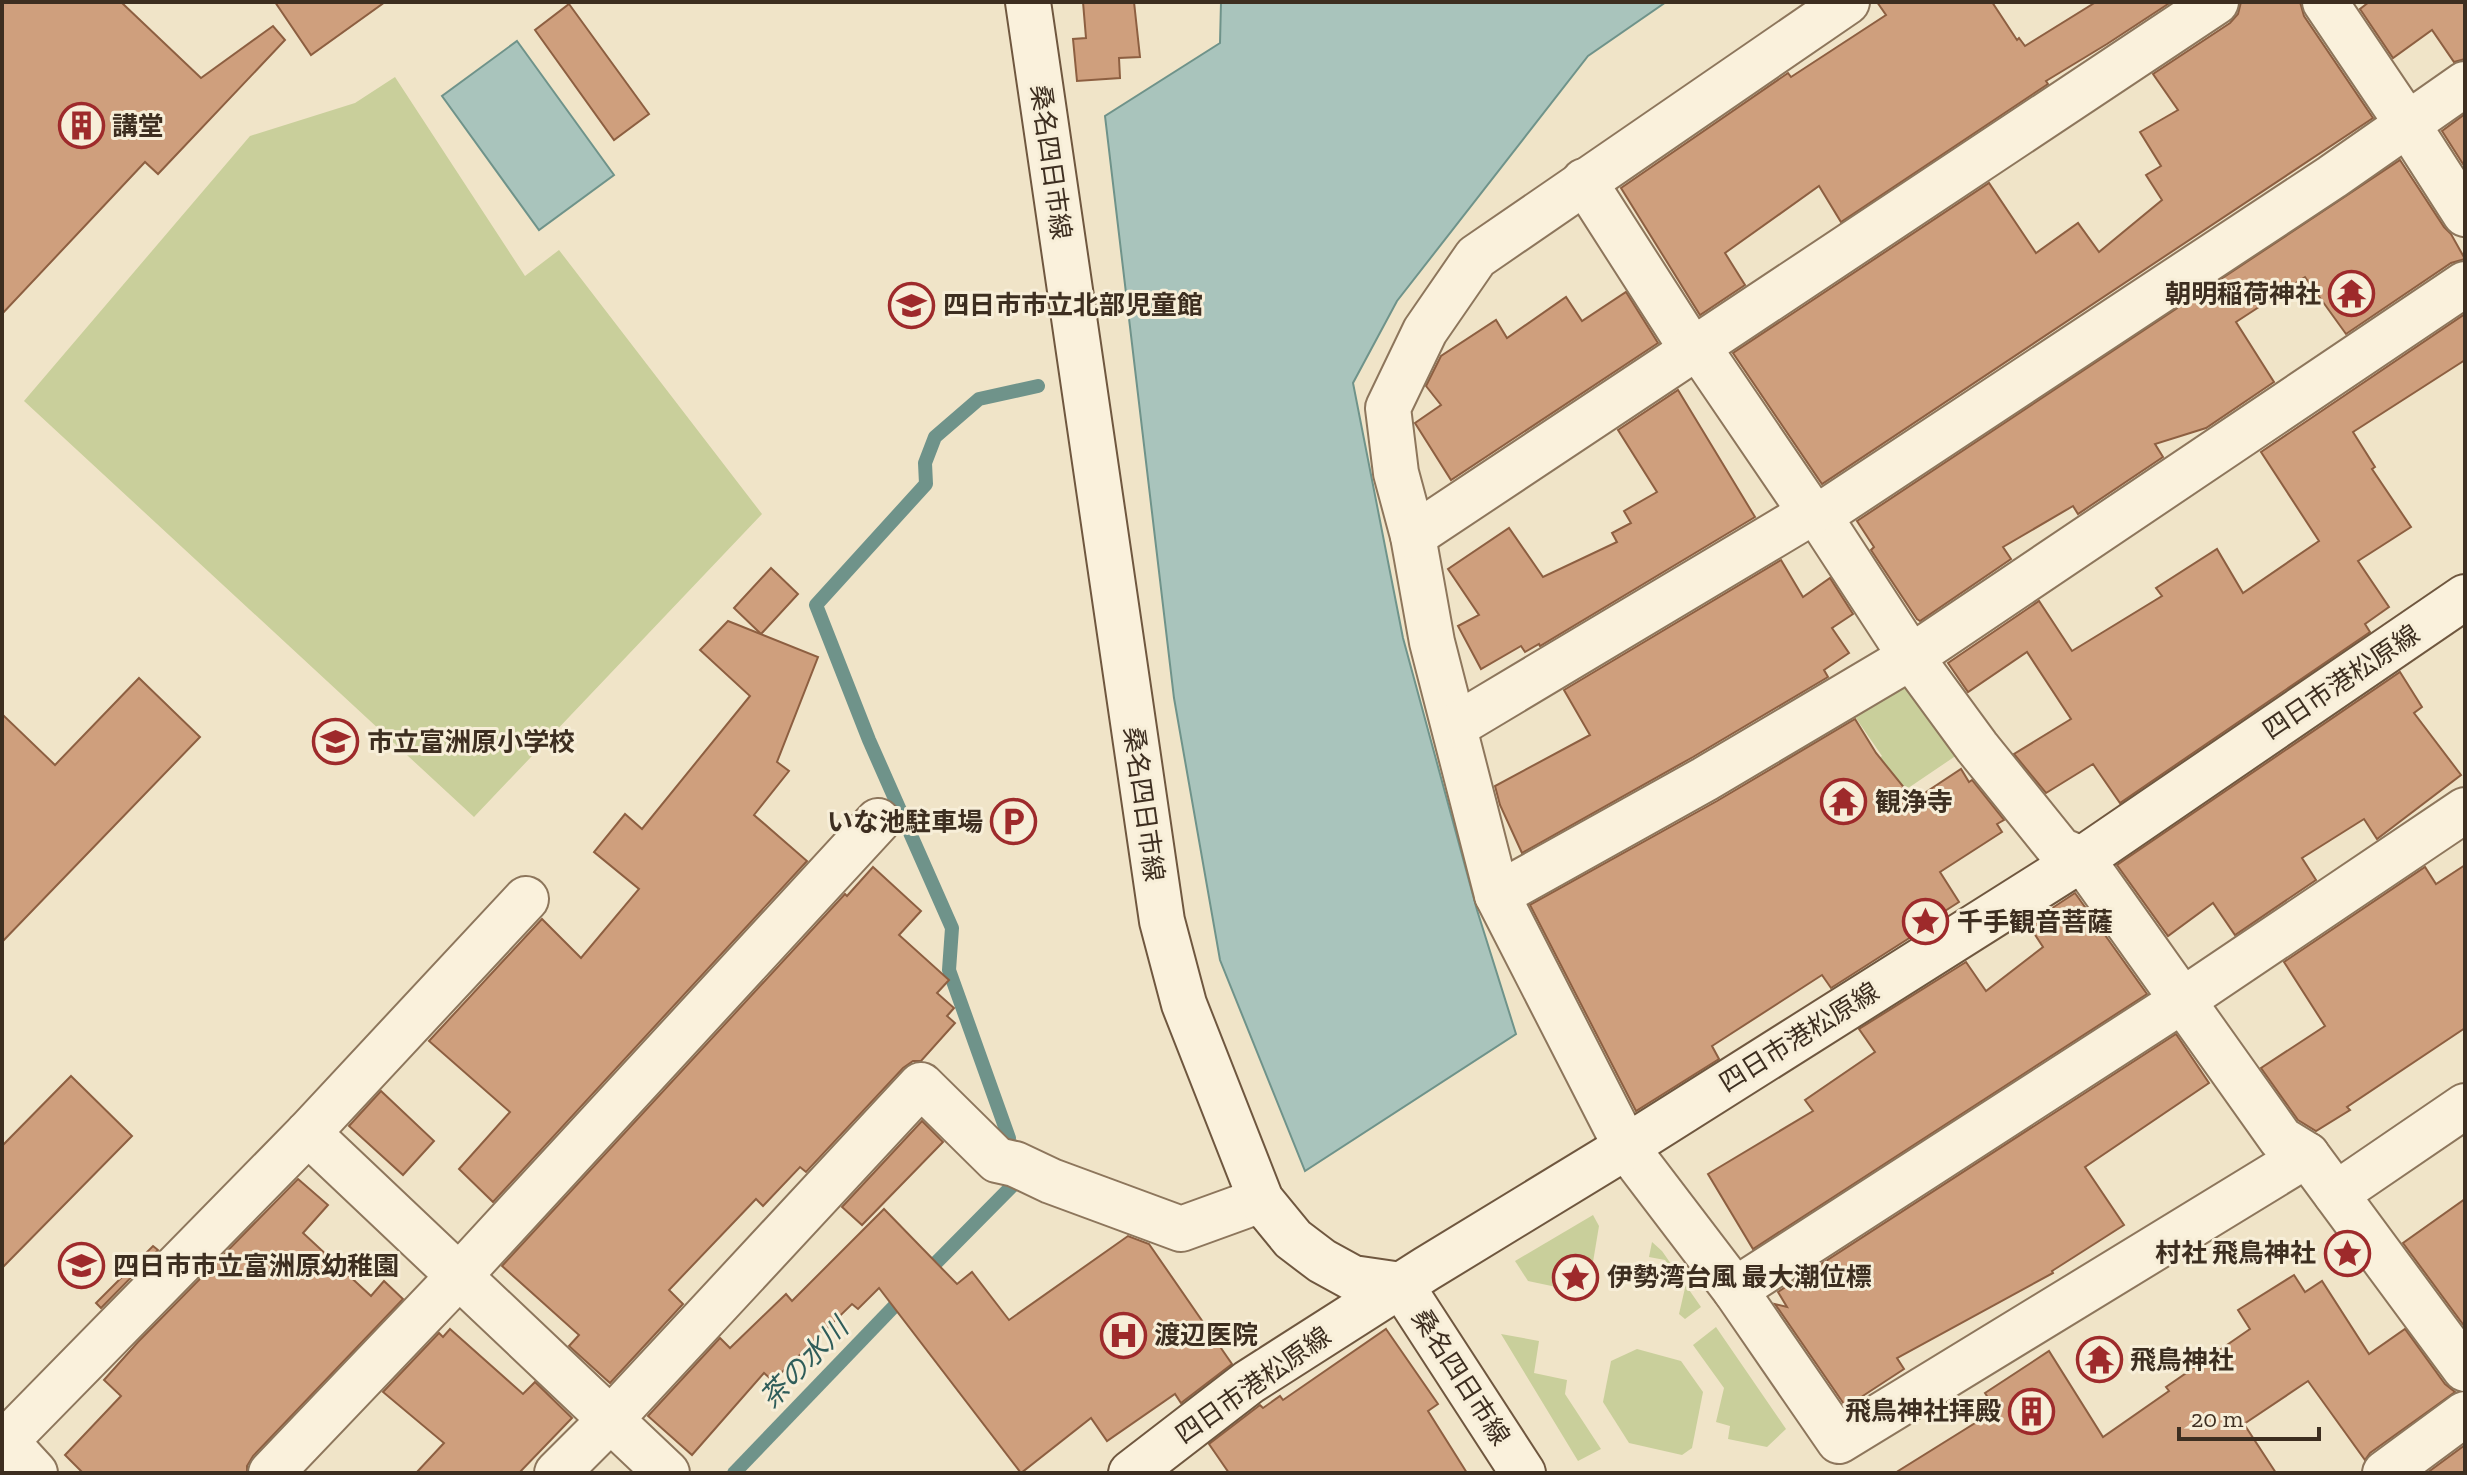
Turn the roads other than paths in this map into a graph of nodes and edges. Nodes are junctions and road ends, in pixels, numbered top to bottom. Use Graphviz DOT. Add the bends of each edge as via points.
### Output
graph roads {
  1 [pos="1028,2"];
  2 [pos="1847,2"];
  3 [pos="2216,2"];
  4 [pos="2325,2"];
  5 [pos="2465,84"];
  6 [pos="2408,125"];
  7 [pos="1584,181"];
  8 [pos="2465,214"];
  9 [pos="2465,284"];
  10 [pos="1696,349"];
  11 [pos="1815,514"];
  12 [pos="1413,536"];
  13 [pos="2465,597"];
  14 [pos="1911,657"];
  15 [pos="1455,726"];
  16 [pos="2465,810"];
  17 [pos="878,821"];
  18 [pos="2082,859"];
  19 [pos="1497,895"];
  20 [pos="526,899"];
  21 [pos="2183,1000"];
  22 [pos="2465,1106"];
  23 [pos="308,1133"];
  24 [pos="1620,1150"];
  25 [pos="2307,1155"];
  26 [pos="2336,1194"];
  27 [pos="1261,1200"];
  28 [pos="458,1277"];
  29 [pos="1414,1277"];
  30 [pos="1735,1290"];
  31 [pos="2465,1369"];
  32 [pos="2465,1414"];
  33 [pos="609,1421"];
  34 [pos="3,1441"];
  35 [pos="35,1473"];
  36 [pos="271,1473"];
  37 [pos="557,1473"];
  38 [pos="667,1473"];
  39 [pos="1131,1473"];
  40 [pos="1523,1473"];
  41 [pos="2385,1473"];
  1 -- 27 [label="street, 桑名四日市線" via="1162,921 1184,1004"];
  2 -- 7 [label="street"];
  3 -- 10 [label="street"];
  4 -- 6 [label="street"];
  5 -- 6 [label="street"];
  6 -- 8 [label="street"];
  6 -- 11 [label="street"];
  7 -- 10 [label="street"];
  7 -- 12 [label="street" via="1476,257 1425,331 1388,408 1396,473"];
  9 -- 14 [label="street"];
  10 -- 11 [label="street"];
  10 -- 12 [label="street"];
  11 -- 14 [label="street"];
  11 -- 15 [label="street"];
  12 -- 15 [label="street" via="1432,642"];
  13 -- 18 [label="street, 四日市港松原線"];
  14 -- 18 [label="street" via="2060,850"];
  14 -- 19 [label="street"];
  15 -- 19 [label="street"];
  16 -- 21 [label="street"];
  17 -- 28 [label="street"];
  18 -- 21 [label="street"];
  18 -- 24 [label="street, 四日市港松原線"];
  19 -- 24 [label="street"];
  20 -- 23 [label="street"];
  21 -- 25 [label="street" via="2281,1139"];
  21 -- 30 [label="street"];
  22 -- 26 [label="street"];
  23 -- 28 [label="street"];
  23 -- 34 [label="street"];
  24 -- 29 [label="street, 四日市港松原線"];
  24 -- 30 [label="street"];
  25 -- 26 [label="street"];
  25 -- 30 [label="street" via="1839,1441"];
  26 -- 31 [label="street"];
  27 -- 29 [label="street, 桑名四日市線" via="1293,1239 1353,1278"];
  27 -- 33 [label="street" via="1181,1229 997,1160 921,1085"];
  28 -- 33 [label="street"];
  28 -- 36 [label="street"];
  29 -- 39 [label="street, 四日市港松原線" via="1249,1382"];
  29 -- 40 [label="street, 桑名四日市線"];
  32 -- 41 [label="street"];
  33 -- 37 [label="street"];
  33 -- 38 [label="street"];
  34 -- 35 [label="street"];
}
